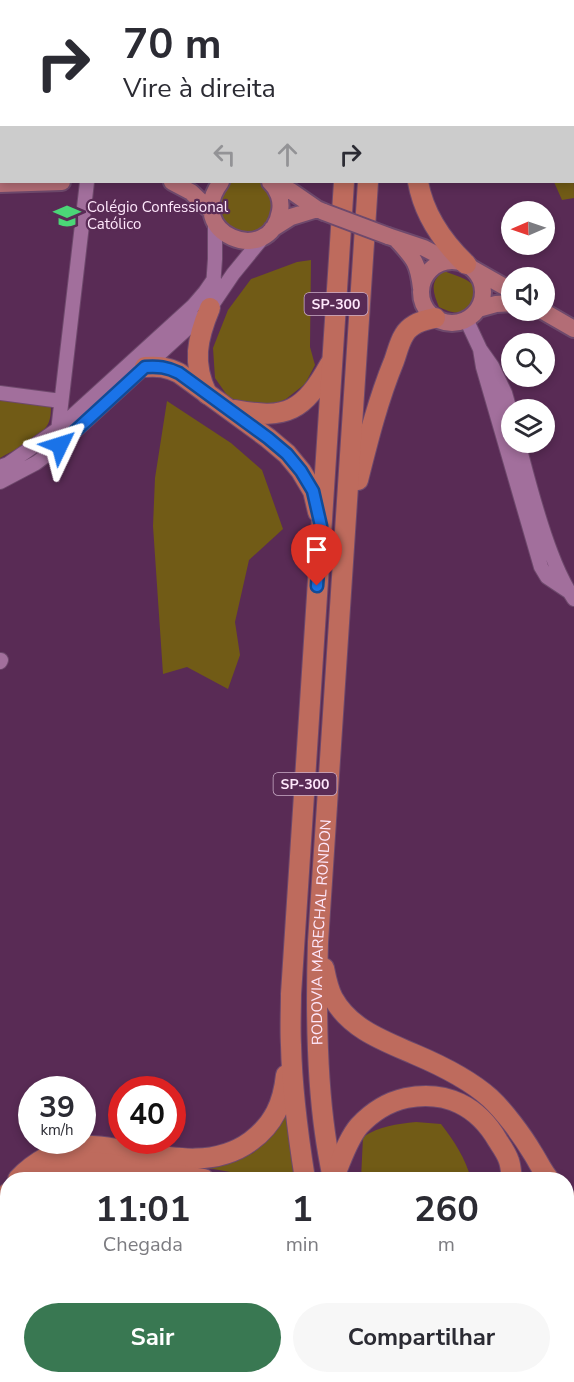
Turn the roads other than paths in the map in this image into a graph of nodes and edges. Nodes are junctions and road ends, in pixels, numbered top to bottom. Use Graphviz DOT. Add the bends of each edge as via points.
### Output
graph roads {
  1 [pos="32,183"];
  2 [pos="87,183"];
  3 [pos="174,183"];
  4 [pos="220,183"];
  5 [pos="272,183"];
  6 [pos="274,183"];
  7 [pos="344,183"];
  8 [pos="368,183"];
  9 [pos="418,183"];
  10 [pos="0,184"];
  11 [pos="321,210"];
  12 [pos="213,217"];
  13 [pos="268,233"];
  14 [pos="393,237"];
  15 [pos="463,265"];
  16 [pos="214,279"];
  17 [pos="501,285"];
  18 [pos="422,288"];
  19 [pos="501,304"];
  20 [pos="209,311"];
  21 [pos="472,314"];
  22 [pos="435,318"];
  23 [pos="555,318"];
  24 [pos="574,329"];
  25 [pos="480,349"];
  26 [pos="332,359"];
  27 [pos="145,367"];
  28 [pos="0,393"];
  29 [pos="207,394"];
  30 [pos="507,399"];
  31 [pos="61,401"];
  32 [pos="229,408"];
  33 [pos="501,412"];
  34 [pos="58,429"];
  35 [pos="60,445"];
  36 [pos="516,453"];
  37 [pos="0,467"];
  38 [pos="0,482"];
  39 [pos="346,524"];
  40 [pos="321,526"];
  41 [pos="571,595"];
  42 [pos="318,942"];
  43 [pos="290,1042"];
  44 [pos="27,1172"];
  45 [pos="56,1172"];
  46 [pos="161,1172"];
  47 [pos="304,1172"];
  48 [pos="332,1172"];
  49 [pos="336,1172"];
  50 [pos="511,1172"];
  51 [pos="543,1172"];
  1 -- 10 [label="main road"];
  2 -- 31 [label="street"];
  3 -- 12 [label="main road" via="191,192"];
  4 -- 12 [label="main road" via="212,200"];
  5 -- 13 [label="main road" via="281,208"];
  6 -- 11 [label="main road"];
  7 -- 26 [label="highway, RODOVIA MARECHAL RONDON / SP-300"];
  8 -- 39 [label="highway, RODOVIA MARECHAL RONDON / SP-300"];
  9 -- 15 [label="highway" via="429,217"];
  11 -- 13 [label="main road" via="291,217"];
  11 -- 14 [label="main road, bridge"];
  12 -- 13 [label="main road" via="222,232 242,242"];
  12 -- 16 [label="street"];
  13 -- 20 [label="street" via="233,274"];
  14 -- 15 [label="main road"];
  14 -- 18 [label="main road" via="416,263"];
  15 -- 17 [label="main road"];
  15 -- 18 [label="main road" via="434,267"];
  15 -- 21 [label="main road" via="481,281 483,289"];
  16 -- 20 [label="street"];
  16 -- 34 [label="street" via="193,306"];
  18 -- 22 [label="main road" via="422,299"];
  19 -- 21 [label="main road"];
  20 -- 27 [label="street"];
  20 -- 29 [label="highway" via="197,358"];
  21 -- 22 [label="main road" via="456,322"];
  21 -- 25 [label="street"];
  22 -- 39 [label="highway" via="416,324 404,335 371,431"];
  23 -- 24 [label="main road"];
  25 -- 30 [label="street"];
  25 -- 33 [label="street"];
  26 -- 32 [label="highway" via="306,400 292,408 276,414"];
  26 -- 40 [label="highway, RODOVIA MARECHAL RONDON / SP-300"];
  27 -- 29 [label="highway" via="170,368"];
  27 -- 35 [label="street"];
  28 -- 31 [label="street"];
  29 -- 32 [label="highway"];
  31 -- 34 [label="street"];
  32 -- 40 [label="highway" via="287,454 301,471 313,491"];
  34 -- 35 [label="street"];
  34 -- 37 [label="street"];
  35 -- 38 [label="street"];
  36 -- 41 [label="street" via="541,567 547,577"];
  39 -- 42 [label="highway, RODOVIA MARECHAL RONDON / SP-300"];
  40 -- 43 [label="highway, RODOVIA MARECHAL RONDON / SP-300"];
  42 -- 48 [label="highway, RODOVIA MARECHAL RONDON / SP-300" via="319,1068"];
  42 -- 51 [label="highway" via="328,986 342,1011 381,1041 456,1074 490,1098"];
  43 -- 44 [label="highway" via="285,1088 276,1114 262,1133 247,1144 201,1159 82,1146 57,1152"];
  43 -- 47 [label="highway, RODOVIA MARECHAL RONDON / SP-300"];
  45 -- 46 [label="highway" via="69,1164 89,1162"];
  49 -- 50 [label="highway" via="359,1125 393,1101 418,1096 441,1096 471,1109 491,1129 509,1159"];
}
